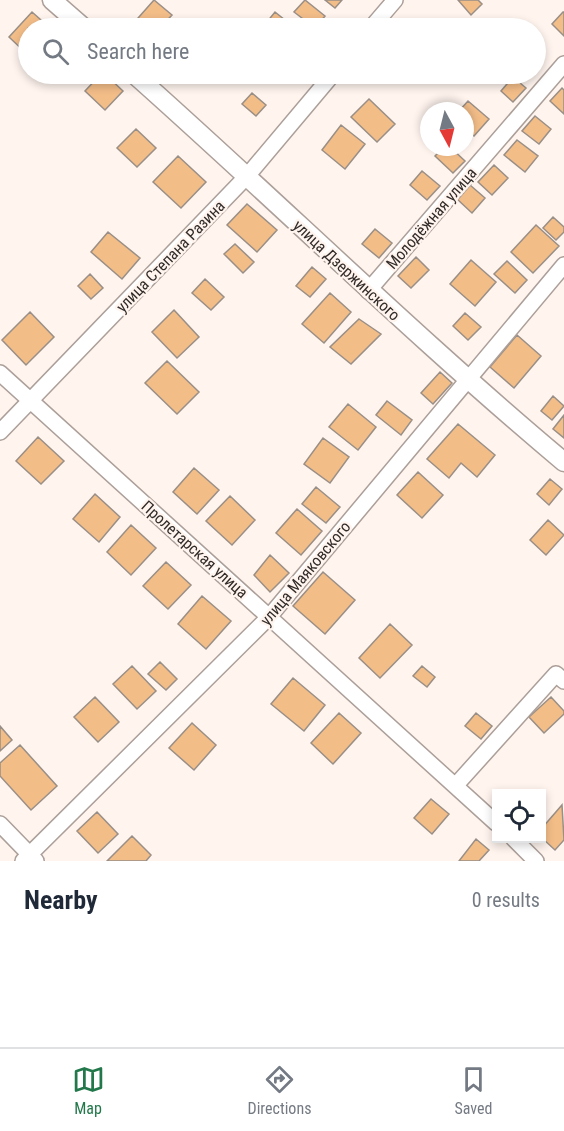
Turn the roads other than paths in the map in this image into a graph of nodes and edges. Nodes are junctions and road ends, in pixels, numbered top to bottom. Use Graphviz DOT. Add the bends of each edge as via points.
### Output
graph roads {
  1 [pos="52,0"];
  2 [pos="395,0"];
  3 [pos="73,18"];
  4 [pos="380,18"];
  5 [pos="564,64"];
  6 [pos="145,84"];
  7 [pos="325,84"];
  8 [pos="248,175"];
  9 [pos="564,265"];
  10 [pos="368,291"];
  11 [pos="0,373"];
  12 [pos="466,380"];
  13 [pos="31,399"];
  14 [pos="0,432"];
  15 [pos="564,462"];
  16 [pos="270,617"];
  17 [pos="564,681"];
  18 [pos="456,785"];
  19 [pos="492,819"];
  20 [pos="0,824"];
  21 [pos="518,843"];
  22 [pos="29,859"];
  23 [pos="536,861"];
  1 -- 3 [label="street"];
  2 -- 4 [label="street"];
  5 -- 10 [label="street, Молодёжная улица"];
  6 -- 8 [label="street, улица Дзержинского"];
  7 -- 8 [label="street, улица Степана Разина"];
  8 -- 10 [label="street, улица Дзержинского"];
  8 -- 13 [label="street, улица Степана Разина"];
  9 -- 12 [label="street, улица Маяковского"];
  10 -- 12 [label="street, улица Дзержинского"];
  11 -- 13 [label="street, Пролетарская улица"];
  12 -- 15 [label="street, улица Дзержинского"];
  12 -- 16 [label="street, улица Маяковского"];
  13 -- 14 [label="street, улица Степана Разина"];
  13 -- 16 [label="street, Пролетарская улица"];
  16 -- 18 [label="street, Пролетарская улица"];
  16 -- 22 [label="street, улица Маяковского"];
  17 -- 18 [label="street" via="556,674"];
  18 -- 19 [label="street, Пролетарская улица"];
  20 -- 22 [label="street"];
  21 -- 23 [label="street"];
}
